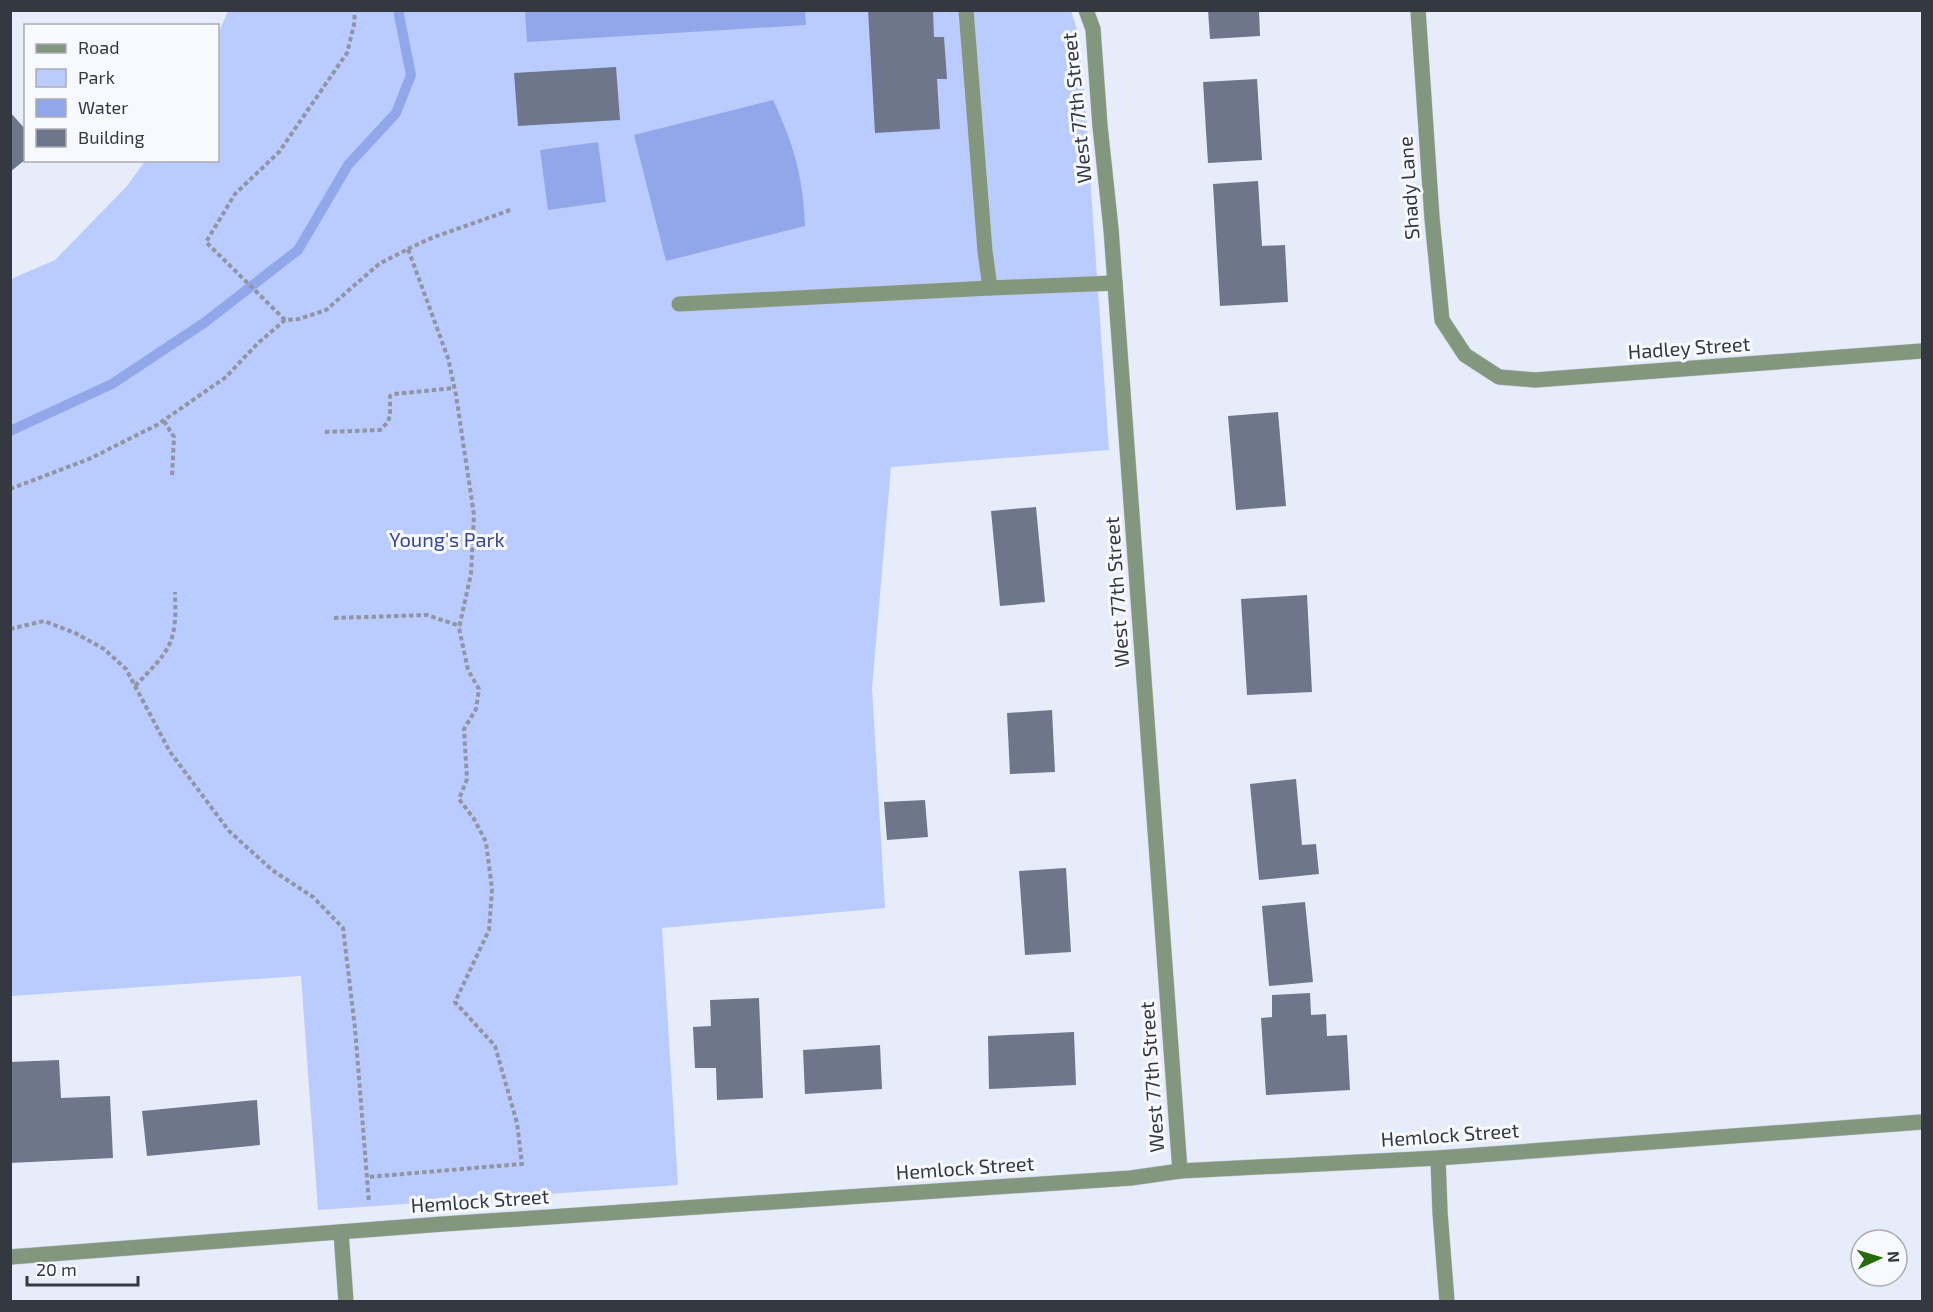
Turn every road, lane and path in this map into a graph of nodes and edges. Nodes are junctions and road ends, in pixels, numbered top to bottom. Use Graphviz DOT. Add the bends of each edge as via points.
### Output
graph roads {
  1 [pos="355,10"];
  2 [pos="966,10"];
  3 [pos="1086,10"];
  4 [pos="1418,10"];
  5 [pos="513,210"];
  6 [pos="408,249"];
  7 [pos="1115,284"];
  8 [pos="990,288"];
  9 [pos="679,304"];
  10 [pos="285,320"];
  11 [pos="1923,351"];
  12 [pos="1465,355"];
  13 [pos="454,388"];
  14 [pos="164,420"];
  15 [pos="340,431"];
  16 [pos="325,432"];
  17 [pos="340,437"];
  18 [pos="172,477"];
  19 [pos="10,489"];
  20 [pos="175,592"];
  21 [pos="334,618"];
  22 [pos="460,626"];
  23 [pos="10,629"];
  24 [pos="135,686"];
  25 [pos="1923,1122"];
  26 [pos="1438,1158"];
  27 [pos="1180,1171"];
  28 [pos="341,1233"];
  29 [pos="10,1257"];
  30 [pos="346,1302"];
  31 [pos="1447,1302"];
  1 -- 10 [label="path" via="347,53 279,152 236,194 206,242"];
  2 -- 8 [label="street"];
  3 -- 7 [label="street, West 77th Street" via="1092,29"];
  4 -- 12 [label="street, Shady Lane" via="1442,320"];
  5 -- 6 [label="path"];
  6 -- 10 [label="path" via="379,264 326,310"];
  6 -- 13 [label="path" via="448,358"];
  7 -- 8 [label="street"];
  7 -- 27 [label="street, West 77th Street"];
  8 -- 9 [label="street"];
  10 -- 14 [label="path" via="226,376"];
  11 -- 12 [label="street, Hadley Street" via="1535,380 1499,377"];
  13 -- 15 [label="path" via="394,394 389,400 390,415 380,430"];
  13 -- 22 [label="path" via="474,515 471,574"];
  14 -- 18 [label="path" via="174,437"];
  14 -- 19 [label="path" via="88,459"];
  15 -- 16 [label="path"];
  15 -- 17 [label="path"];
  20 -- 24 [label="path" via="171,644"];
  21 -- 22 [label="path" via="427,615"];
  22 -- 24 [label="path" via="468,670 479,688 476,709 464,729 467,779 459,799 486,842 492,889 489,930 455,1002 495,1046 517,1122 522,1164 367,1178 343,928 313,897 272,870 229,831 170,752"];
  23 -- 24 [label="path" via="44,621 75,633 104,649 126,669"];
  25 -- 26 [label="street, Hemlock Street"];
  26 -- 27 [label="street, Hemlock Street"];
  26 -- 31 [label="street"];
  27 -- 28 [label="street, Hemlock Street" via="1131,1178"];
  28 -- 29 [label="street, Hemlock Street"];
  28 -- 30 [label="street"];
}
